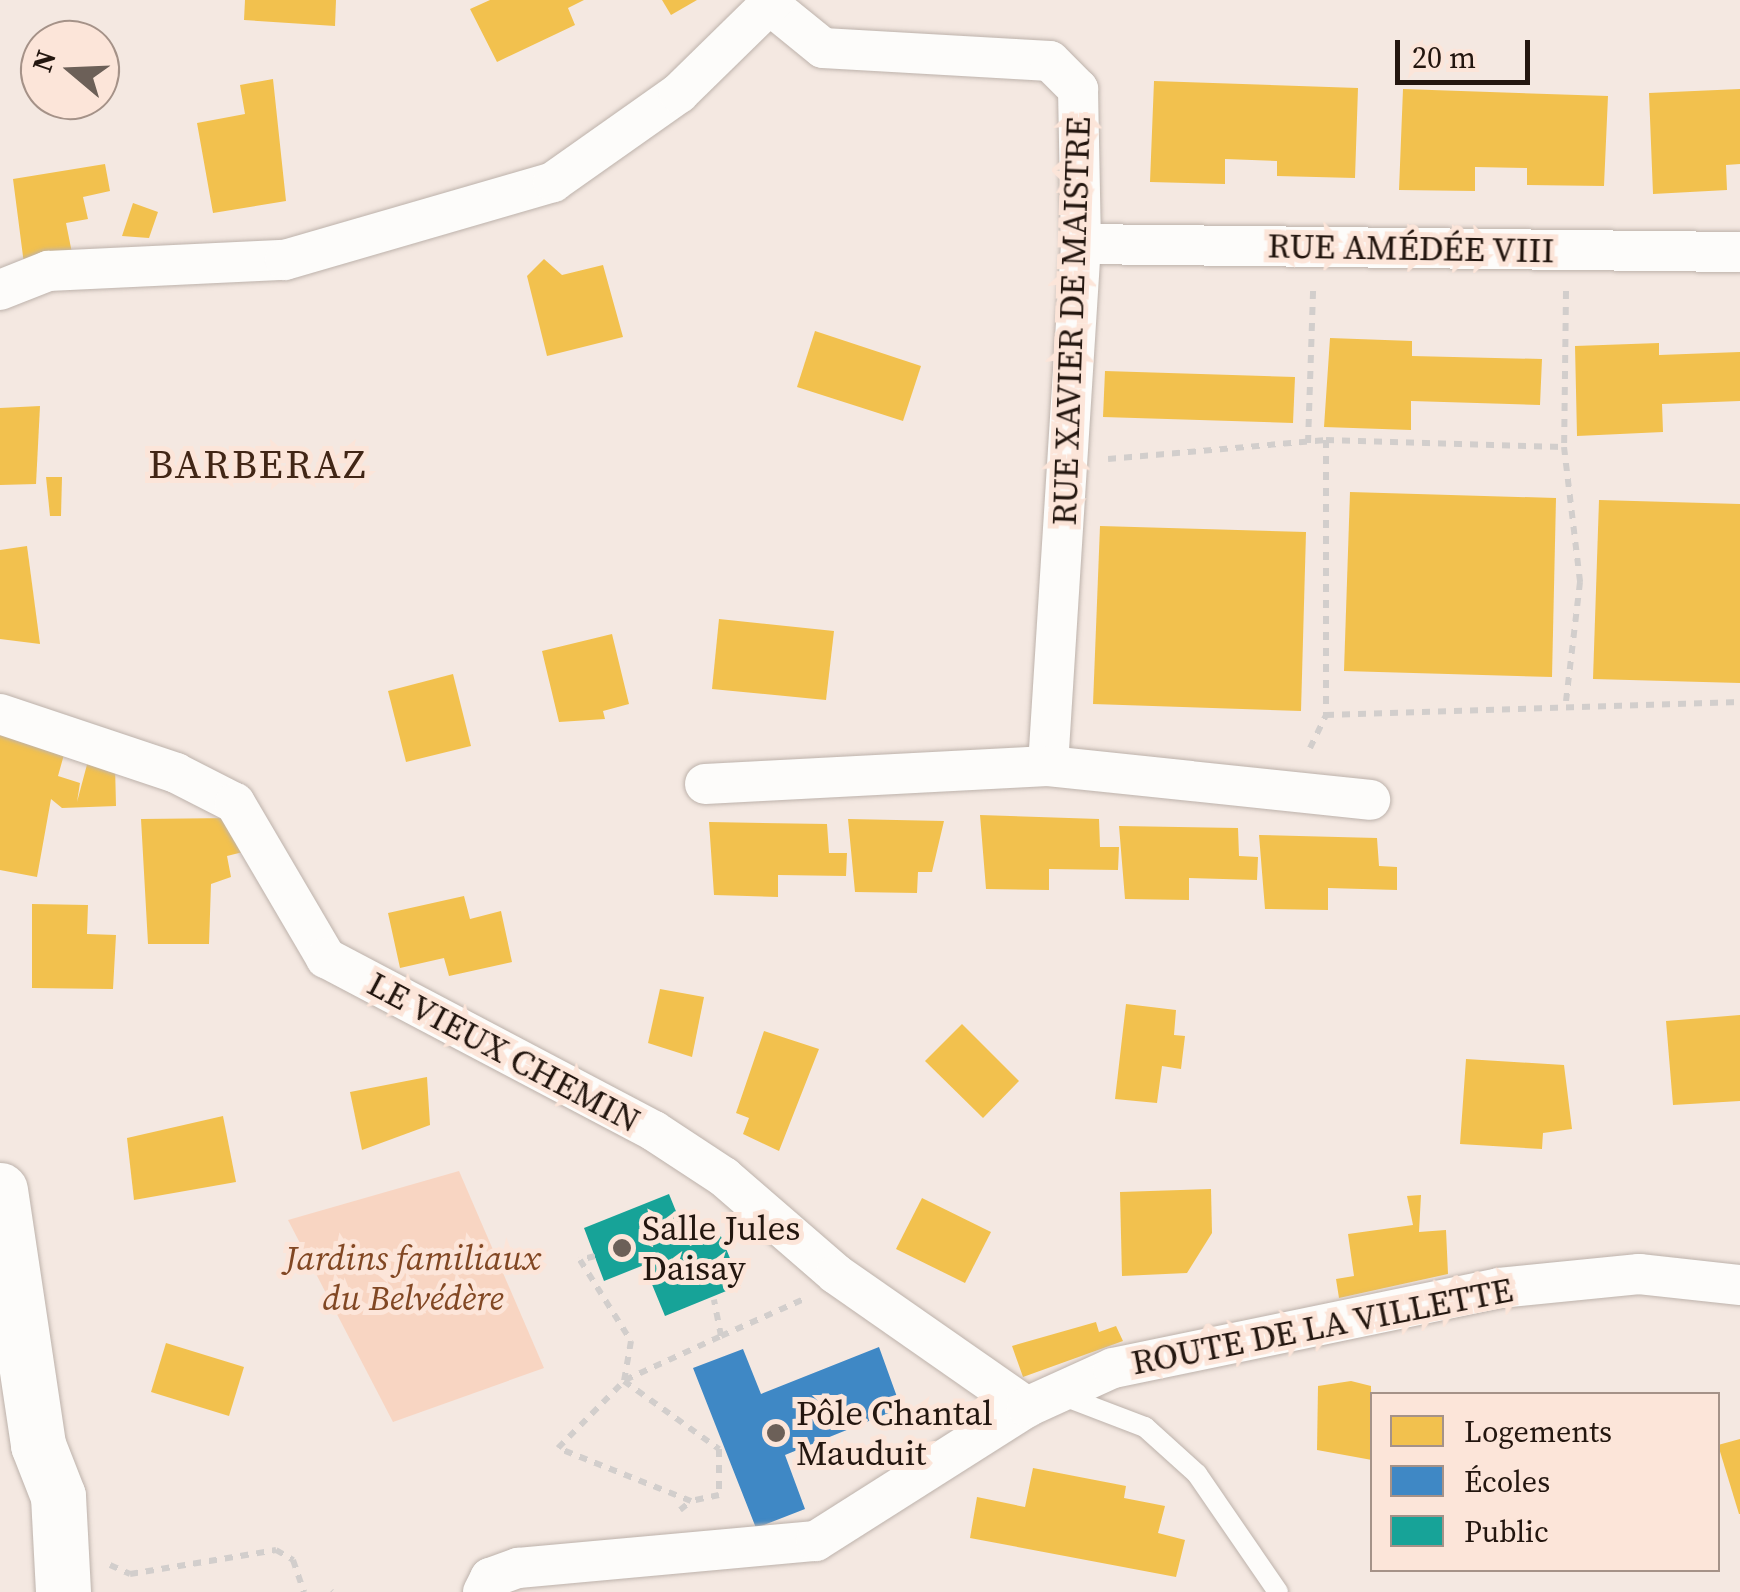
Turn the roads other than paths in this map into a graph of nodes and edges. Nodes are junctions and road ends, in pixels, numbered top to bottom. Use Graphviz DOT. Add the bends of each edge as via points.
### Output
graph roads {
  1 [pos="772,2"];
  2 [pos="1081,244"];
  3 [pos="1740,252"];
  4 [pos="0,290"];
  5 [pos="0,714"];
  6 [pos="1048,766"];
  7 [pos="705,784"];
  8 [pos="1370,800"];
  9 [pos="1,1205"];
  10 [pos="1740,1285"];
  11 [pos="1043,1401"];
  12 [pos="38,1445"];
  13 [pos="32,1592"];
  14 [pos="62,1592"];
  15 [pos="483,1592"];
  16 [pos="1278,1592"];
  1 -- 2 [label="street, RUE XAVIER DE MAISTRE" via="823,48 1050,61 1078,89"];
  1 -- 4 [label="street" via="680,93 554,182 285,260 48,271"];
  2 -- 3 [label="street, RUE AMÉDÉE VIII"];
  2 -- 6 [label="street, RUE XAVIER DE MAISTRE"];
  5 -- 11 [label="street, LE VIEUX CHEMIN" via="142,760 235,803 326,958 654,1131 844,1281"];
  6 -- 7 [label="street"];
  6 -- 8 [label="street"];
  9 -- 12 [label="main road"];
  10 -- 11 [label="street, ROUTE DE LA VILLETTE" via="1639,1274 1499,1288 1113,1368"];
  11 -- 15 [label="street, ROUTE DE LA VILLETTE" via="816,1540 518,1568 490,1578"];
  11 -- 16 [label="lane" via="1146,1426 1198,1474"];
  12 -- 13 [label="main road"];
  12 -- 14 [label="main road" via="58,1496"];
}
